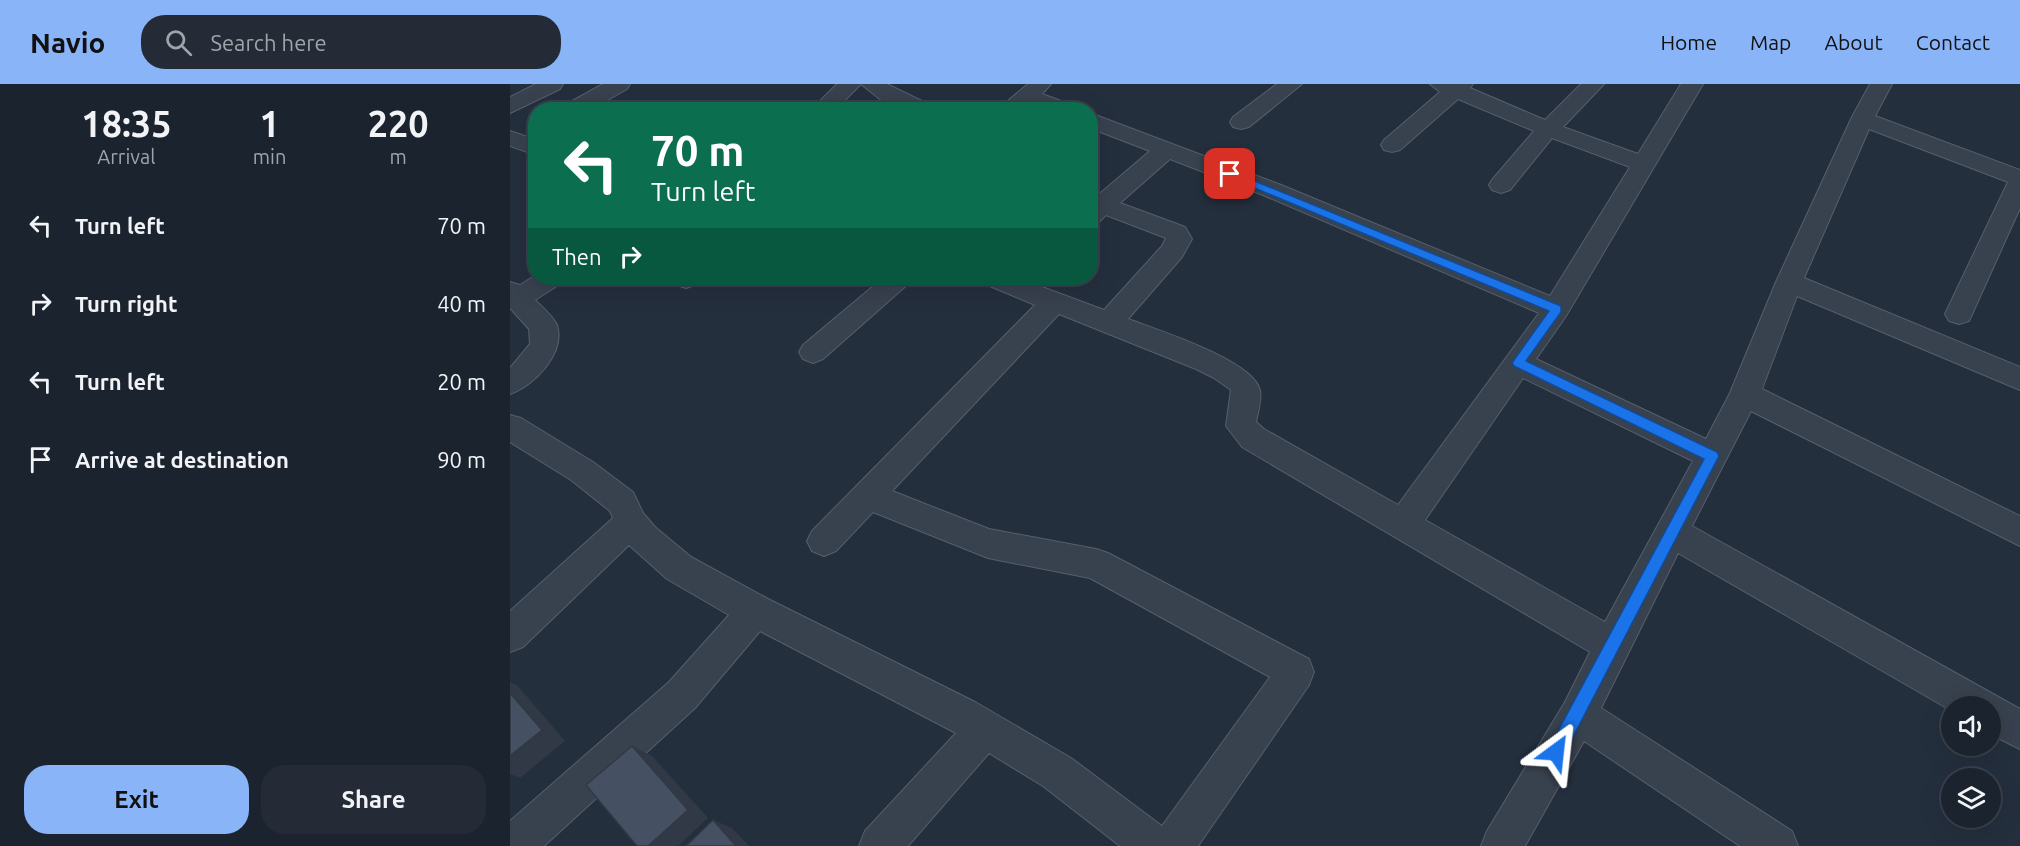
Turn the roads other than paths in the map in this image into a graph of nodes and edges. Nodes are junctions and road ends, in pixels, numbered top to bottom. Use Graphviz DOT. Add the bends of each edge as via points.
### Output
graph roads {
  1 [pos="552,84"];
  2 [pos="619,84"];
  3 [pos="850,84"];
  4 [pos="872,84"];
  5 [pos="1291,84"];
  6 [pos="1593,84"];
  7 [pos="1692,84"];
  8 [pos="1881,84"];
  9 [pos="1453,86"];
  10 [pos="1034,90"];
  11 [pos="587,102"];
  12 [pos="831,102"];
  13 [pos="903,102"];
  14 [pos="1018,102"];
  15 [pos="1052,102"];
  16 [pos="510,106"];
  17 [pos="1862,119"];
  18 [pos="1241,122"];
  19 [pos="1098,123"];
  20 [pos="1548,129"];
  21 [pos="1392,145"];
  22 [pos="1167,149"];
  23 [pos="1644,164"];
  24 [pos="2020,179"];
  25 [pos="1501,185"];
  26 [pos="1098,209"];
  27 [pos="1098,210"];
  28 [pos="1789,282"];
  29 [pos="536,285"];
  30 [pos="891,285"];
  31 [pos="1021,285"];
  32 [pos="514,295"];
  33 [pos="1055,301"];
  34 [pos="1556,309"];
  35 [pos="1959,314"];
  36 [pos="1110,321"];
  37 [pos="813,352"];
  38 [pos="1519,363"];
  39 [pos="2020,379"];
  40 [pos="510,383"];
  41 [pos="1745,394"];
  42 [pos="512,431"];
  43 [pos="1712,456"];
  44 [pos="868,496"];
  45 [pos="631,522"];
  46 [pos="1404,523"];
  47 [pos="1672,532"];
  48 [pos="2020,532"];
  49 [pos="824,541"];
  50 [pos="755,611"];
  51 [pos="510,635"];
  52 [pos="1612,645"];
  53 [pos="1961,696"];
  54 [pos="1578,715"];
  55 [pos="2001,719"];
  56 [pos="985,729"];
  57 [pos="2020,730"];
  58 [pos="513,846"];
  59 [pos="880,846"];
  60 [pos="1154,846"];
  61 [pos="1173,846"];
  62 [pos="1502,846"];
  63 [pos="1777,846"];
  1 -- 16 [label="street"];
  2 -- 11 [label="street"];
  3 -- 12 [label="street"];
  4 -- 13 [label="street"];
  5 -- 18 [label="street"];
  6 -- 20 [label="street"];
  7 -- 23 [label="street"];
  8 -- 17 [label="street"];
  9 -- 20 [label="street"];
  9 -- 21 [label="street"];
  10 -- 14 [label="street"];
  10 -- 15 [label="street"];
  17 -- 24 [label="street"];
  17 -- 28 [label="street"];
  19 -- 22 [label="street"];
  20 -- 23 [label="street"];
  20 -- 25 [label="street"];
  22 -- 26 [label="street"];
  22 -- 34 [label="street"];
  23 -- 34 [label="street"];
  24 -- 35 [label="street"];
  27 -- 36 [label="street" via="1176,233 1179,239 1173,251"];
  28 -- 39 [label="street"];
  28 -- 41 [label="street"];
  29 -- 32 [label="street"];
  30 -- 37 [label="street"];
  31 -- 33 [label="street"];
  32 -- 40 [label="street" via="543,326 544,346 522,375"];
  33 -- 36 [label="street"];
  33 -- 44 [label="street"];
  34 -- 38 [label="street"];
  36 -- 46 [label="street" via="1237,379 1247,395 1241,426 1253,438"];
  38 -- 43 [label="street"];
  38 -- 46 [label="street"];
  41 -- 43 [label="street"];
  41 -- 48 [label="street"];
  42 -- 45 [label="street" via="582,471 622,502"];
  43 -- 47 [label="street"];
  44 -- 49 [label="street"];
  44 -- 61 [label="street" via="988,543 1096,564 1296,672"];
  45 -- 50 [label="street" via="679,568"];
  45 -- 51 [label="street"];
  46 -- 52 [label="street"];
  47 -- 52 [label="street"];
  47 -- 53 [label="street"];
  50 -- 56 [label="street"];
  50 -- 58 [label="street" via="682,695"];
  52 -- 54 [label="street"];
  54 -- 62 [label="street"];
  54 -- 63 [label="street"];
  55 -- 57 [label="street"];
  56 -- 59 [label="street"];
  56 -- 60 [label="street" via="1057,772"];
}
